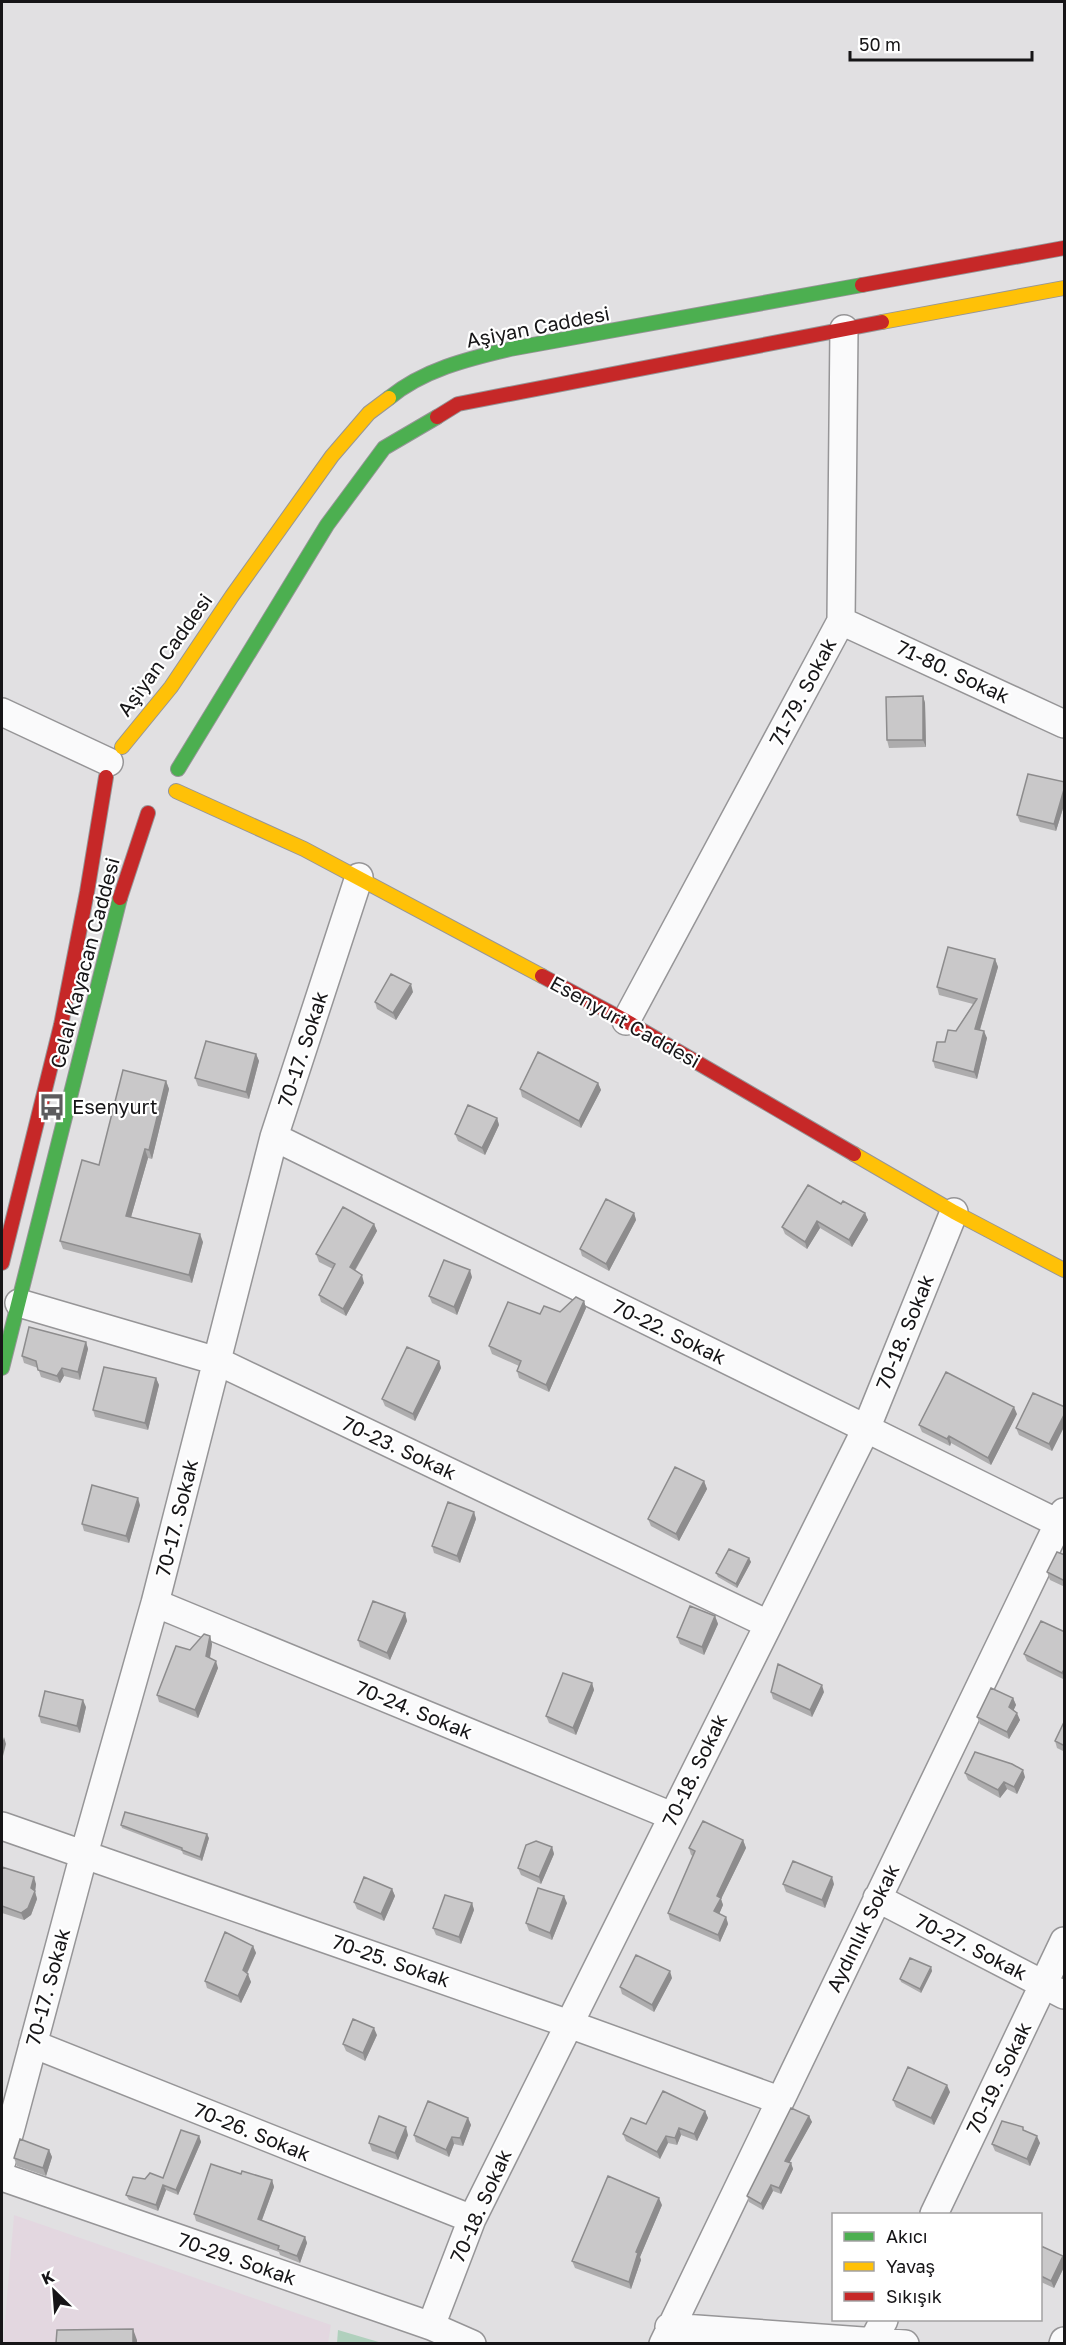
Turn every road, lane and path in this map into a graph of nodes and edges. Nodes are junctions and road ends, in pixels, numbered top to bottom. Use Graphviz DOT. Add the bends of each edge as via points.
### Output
graph roads {
  1 [pos="1065,248"];
  2 [pos="1065,288"];
  3 [pos="844,329"];
  4 [pos="841,621"];
  5 [pos="2,712"];
  6 [pos="1065,724"];
  7 [pos="144,741"];
  8 [pos="112,762"];
  9 [pos="176,791"];
  10 [pos="115,802"];
  11 [pos="130,812"];
  12 [pos="148,813"];
  13 [pos="359,877"];
  14 [pos="626,1021"];
  15 [pos="274,1137"];
  16 [pos="954,1212"];
  17 [pos="2,1263"];
  18 [pos="1065,1270"];
  19 [pos="19,1303"];
  20 [pos="217,1361"];
  21 [pos="2,1368"];
  22 [pos="866,1428"];
  23 [pos="1063,1521"];
  24 [pos="155,1603"];
  25 [pos="768,1623"];
  26 [pos="672,1816"];
  27 [pos="2,1826"];
  28 [pos="84,1854"];
  29 [pos="877,1898"];
  30 [pos="1065,1941"];
  31 [pos="1054,1990"];
  32 [pos="569,2024"];
  33 [pos="33,2044"];
  34 [pos="779,2100"];
  35 [pos="2,2161"];
  36 [pos="2,2177"];
  37 [pos="935,2213"];
  38 [pos="472,2219"];
  39 [pos="431,2326"];
  40 [pos="878,2330"];
  41 [pos="666,2335"];
  42 [pos="472,2343"];
  43 [pos="905,2343"];
  1 -- 8 [label="street, Aşiyan Caddesi" via="510,348 464,360 406,384 369,413 332,456 171,687"];
  2 -- 3 [label="street"];
  3 -- 4 [label="street, 71-79. Sokak"];
  3 -- 9 [label="street" via="458,404 384,448 327,525 176,763"];
  4 -- 6 [label="street, 71-80. Sokak"];
  4 -- 14 [label="street, 71-79. Sokak"];
  5 -- 8 [label="street"];
  7 -- 8 [label="street" via="132,742"];
  8 -- 10 [label="street" via="106,786"];
  8 -- 17 [label="street, Celal Kayacan Caddesi" via="61,1025"];
  9 -- 12 [label="street" via="165,806"];
  9 -- 13 [label="street, Esenyurt Caddesi"];
  11 -- 12 [label="street"];
  12 -- 19 [label="street, Celal Kayacan Caddesi" via="118,906"];
  13 -- 14 [label="street, Esenyurt Caddesi"];
  13 -- 15 [label="street, 70-17. Sokak"];
  14 -- 16 [label="street, Esenyurt Caddesi"];
  15 -- 20 [label="street, 70-17. Sokak"];
  15 -- 22 [label="street, 70-22. Sokak"];
  16 -- 18 [label="street, Esenyurt Caddesi"];
  16 -- 22 [label="street, 70-18. Sokak"];
  19 -- 20 [label="street, 70-23. Sokak"];
  19 -- 21 [label="street, Celal Kayacan Caddesi"];
  20 -- 24 [label="street, 70-17. Sokak"];
  20 -- 25 [label="street, 70-23. Sokak"];
  22 -- 23 [label="street, 70-22. Sokak"];
  22 -- 25 [label="street, 70-18. Sokak"];
  23 -- 29 [label="street, Aydınlık Sokak"];
  24 -- 26 [label="street, 70-24. Sokak"];
  24 -- 28 [label="street, 70-17. Sokak"];
  25 -- 26 [label="street, 70-18. Sokak"];
  26 -- 32 [label="street, 70-18. Sokak"];
  27 -- 28 [label="street, 70-25. Sokak"];
  28 -- 32 [label="street, 70-25. Sokak"];
  28 -- 33 [label="street, 70-17. Sokak"];
  29 -- 31 [label="street, 70-27. Sokak"];
  29 -- 34 [label="street, Aydınlık Sokak"];
  30 -- 31 [label="street, 70-19. Sokak"];
  31 -- 37 [label="street, 70-19. Sokak"];
  32 -- 34 [label="street, 70-25. Sokak"];
  32 -- 38 [label="street, 70-18. Sokak"];
  33 -- 35 [label="street, 70-17. Sokak"];
  33 -- 38 [label="street, 70-26. Sokak"];
  34 -- 41 [label="street, Aydınlık Sokak"];
  36 -- 39 [label="street, 70-29. Sokak"];
  38 -- 39 [label="street, 70-18. Sokak"];
  39 -- 42 [label="street, 70-29. Sokak"];
  40 -- 41 [label="street"];
  40 -- 43 [label="street"];
}
